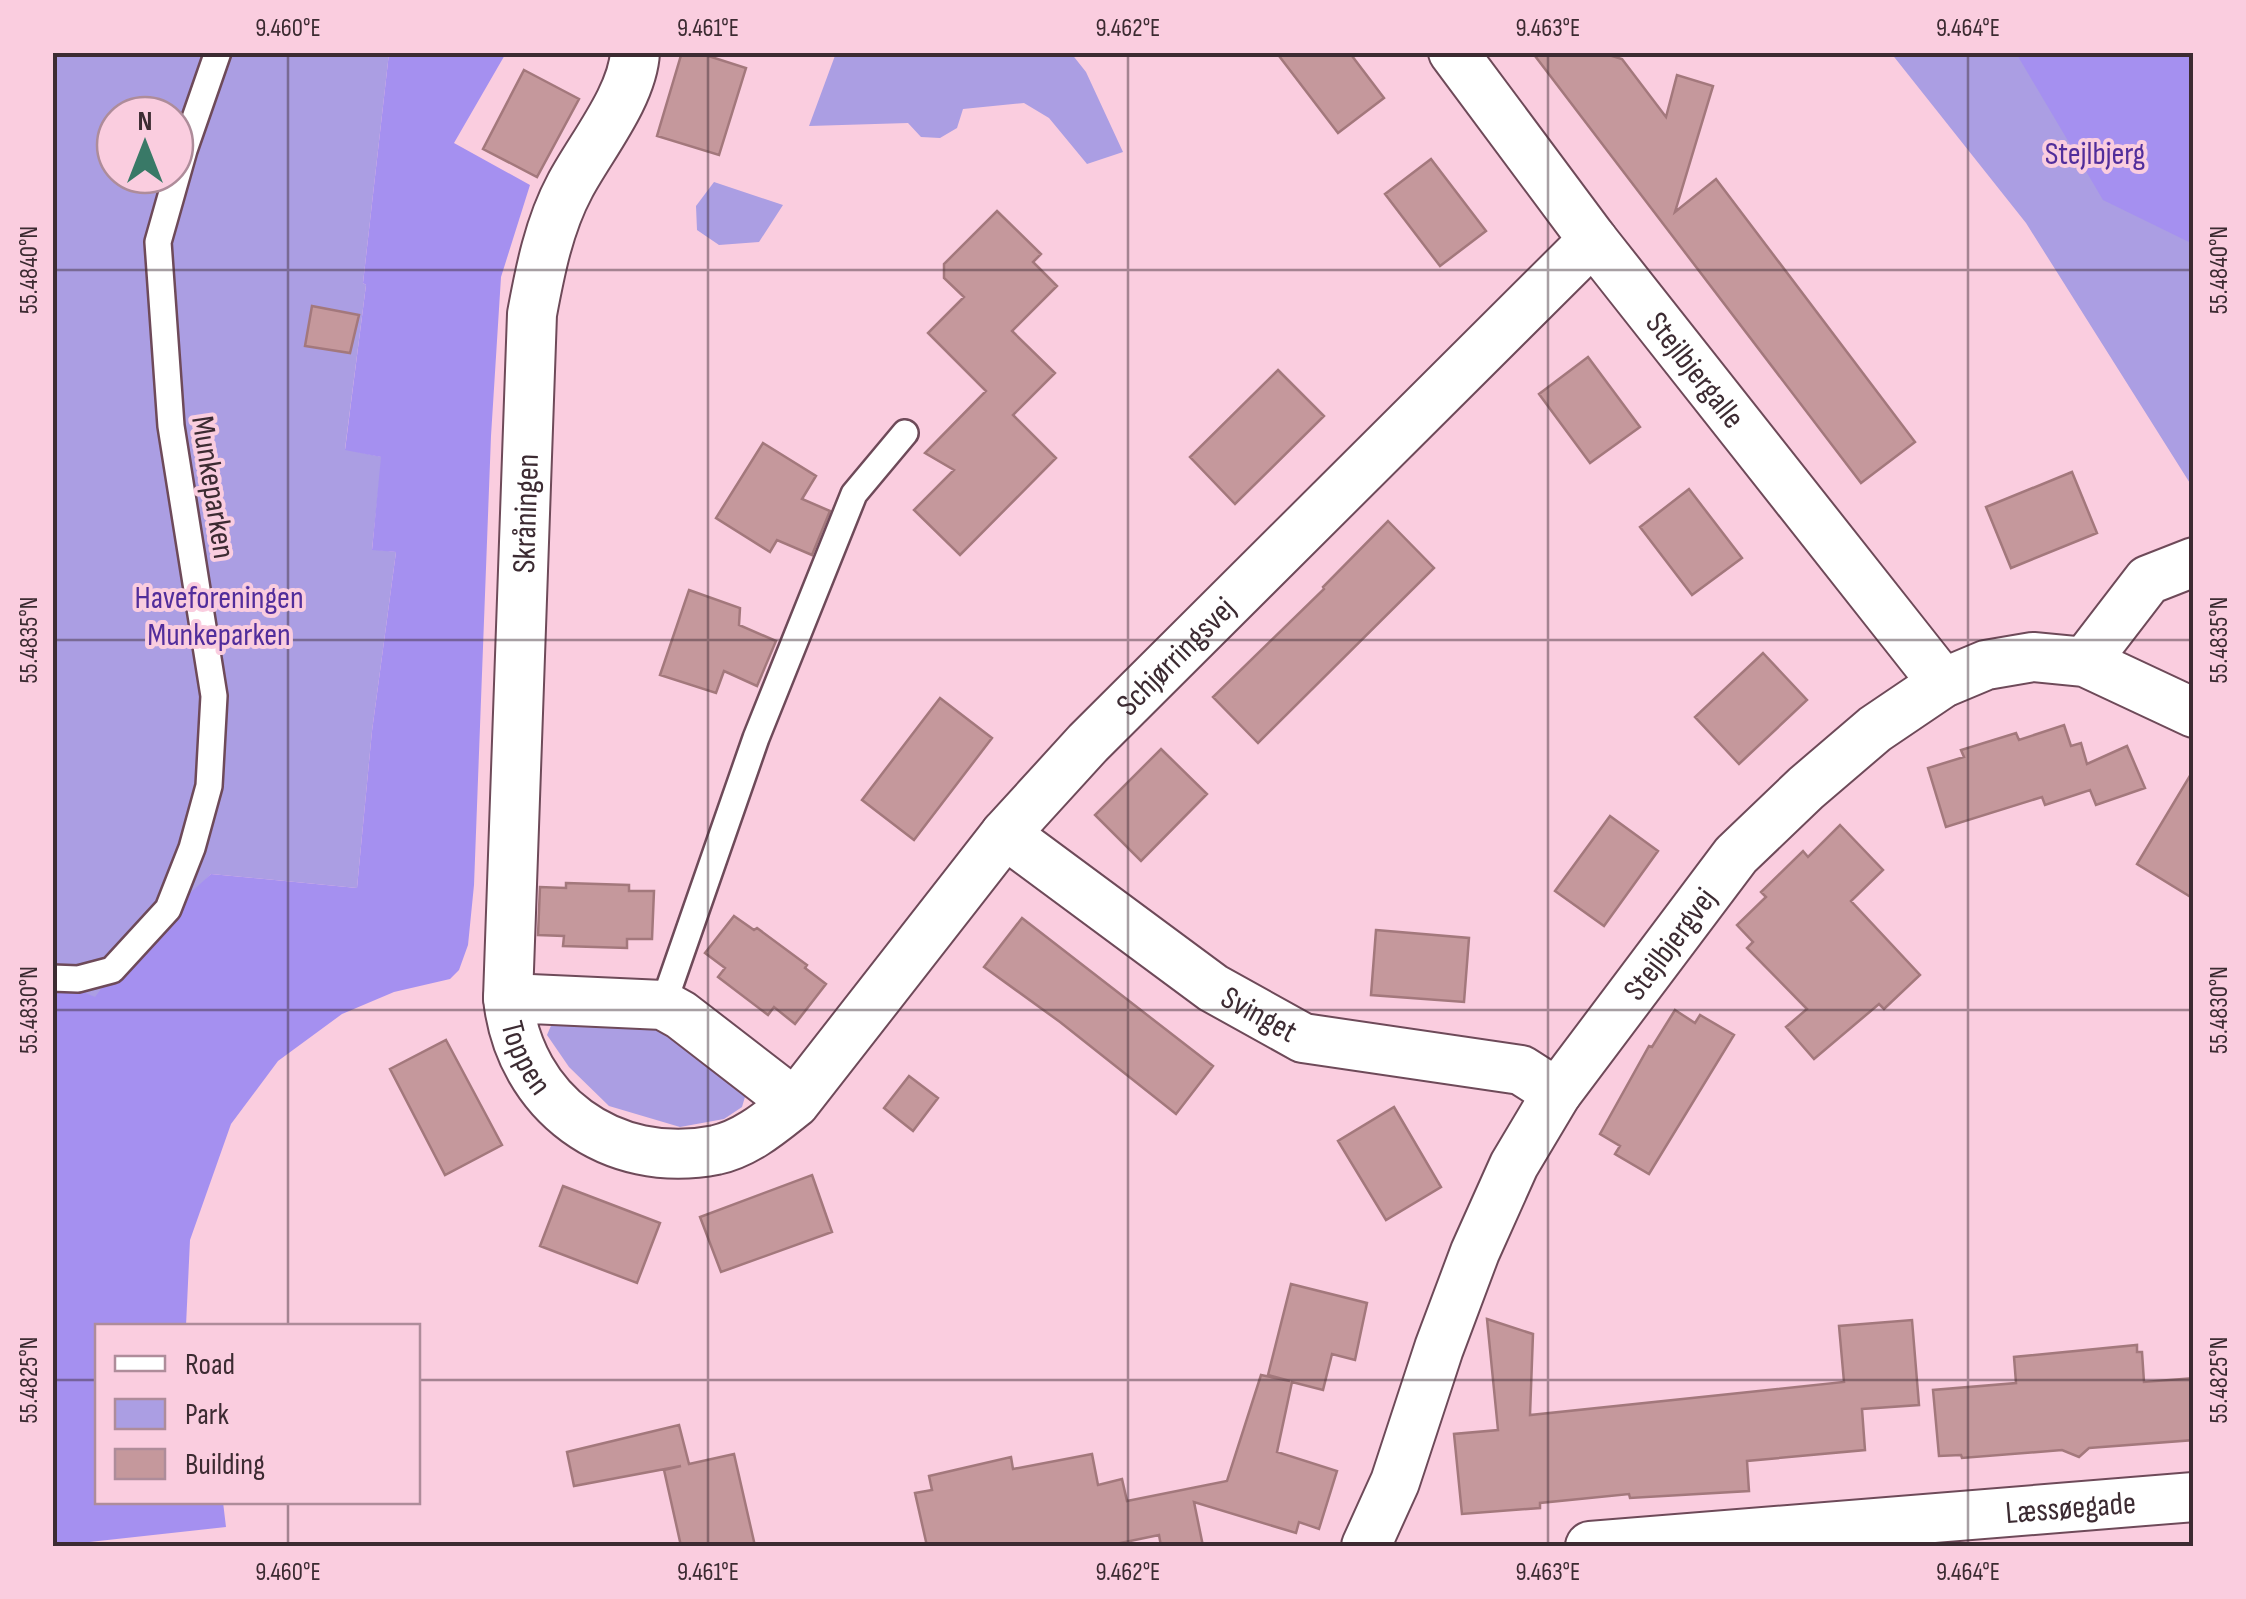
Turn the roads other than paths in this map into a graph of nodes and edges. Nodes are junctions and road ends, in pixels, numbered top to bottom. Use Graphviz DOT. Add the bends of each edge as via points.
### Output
graph roads {
  1 [pos="218,52"];
  2 [pos="635,52"];
  3 [pos="1453,52"];
  4 [pos="1593,240"];
  5 [pos="904,434"];
  6 [pos="2194,562"];
  7 [pos="2084,662"];
  8 [pos="1942,684"];
  9 [pos="2194,713"];
  10 [pos="1004,834"];
  11 [pos="52,978"];
  12 [pos="508,998"];
  13 [pos="663,1005"];
  14 [pos="1556,1093"];
  15 [pos="795,1103"];
  16 [pos="2194,1497"];
  17 [pos="1382,1542"];
  18 [pos="1590,1546"];
  1 -- 11 [label="lane, Munkeparken" via="158,242 171,426 214,696 209,786 168,909 112,970"];
  2 -- 12 [label="street, Skråningen" via="612,114 568,190 541,263 532,314"];
  3 -- 4 [label="street, Stejlbjergalle"];
  4 -- 8 [label="street, Stejlbjergalle"];
  4 -- 10 [label="street, Schjørringsvej"];
  5 -- 13 [label="lane" via="854,494 756,738"];
  6 -- 7 [label="street" via="2148,580"];
  7 -- 8 [label="street, Stejlbjergvej" via="2033,657 1986,665"];
  7 -- 9 [label="street, Stejlbjergvej"];
  8 -- 14 [label="street, Stejlbjergvej" via="1875,729 1736,855"];
  10 -- 14 [label="street, Svinget" via="1213,988 1303,1038 1521,1070"];
  10 -- 15 [label="street, Schjørringsvej"];
  12 -- 13 [label="street, Toppen"];
  12 -- 15 [label="street, Toppen" via="523,1061 560,1112 602,1136 676,1153 718,1150 756,1134"];
  13 -- 15 [label="street"];
  14 -- 17 [label="street, Stejlbjergvej" via="1475,1252 1395,1482"];
  16 -- 18 [label="street, Læssøegade"];
}
